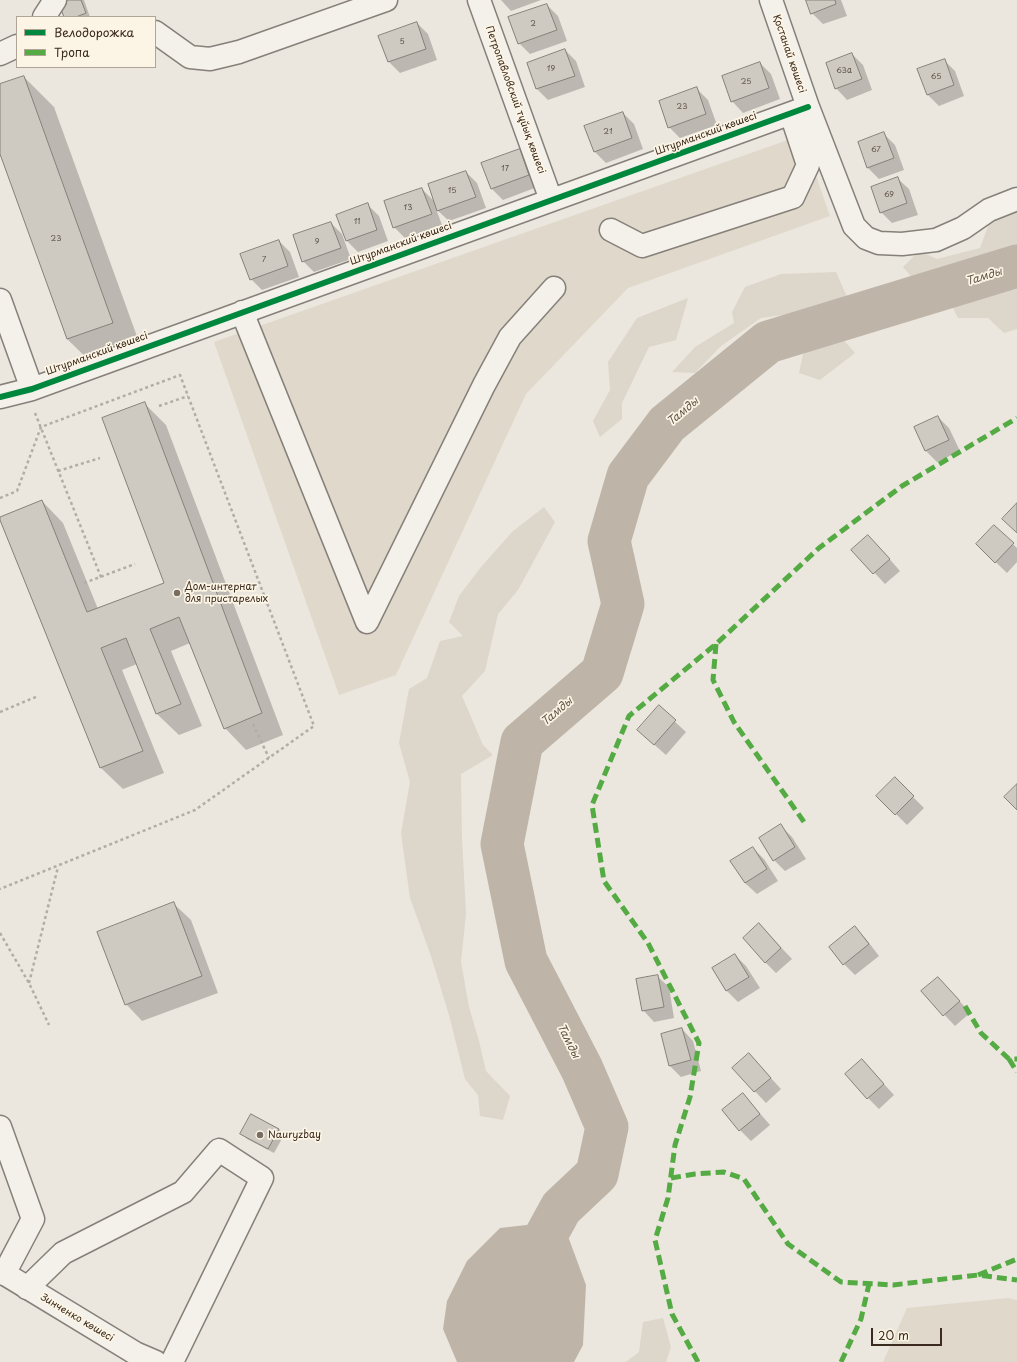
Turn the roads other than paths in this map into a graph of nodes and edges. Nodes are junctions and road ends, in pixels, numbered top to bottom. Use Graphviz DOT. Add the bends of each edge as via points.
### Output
graph roads {
  1 [pos="55,0"];
  2 [pos="386,0"];
  3 [pos="479,0"];
  4 [pos="771,0"];
  5 [pos="45,16"];
  6 [pos="156,33"];
  7 [pos="16,46"];
  8 [pos="0,54"];
  9 [pos="800,111"];
  10 [pos="1017,199"];
  11 [pos="551,200"];
  12 [pos="612,230"];
  13 [pos="554,288"];
  14 [pos="0,300"];
  15 [pos="242,312"];
  16 [pos="32,388"];
  17 [pos="0,397"];
  18 [pos="0,1127"];
  19 [pos="2,1272"];
  20 [pos="27,1288"];
  21 [pos="156,1362"];
  22 [pos="172,1362"];
  1 -- 5 [label="street"];
  2 -- 6 [label="street" via="239,52 210,59 190,57"];
  3 -- 11 [label="street, Петропавловский тұйық көшесі"];
  4 -- 9 [label="street, Қостанай көшесі"];
  7 -- 8 [label="street"];
  9 -- 10 [label="street" via="854,226 866,238 879,243 902,244 936,240 962,228 989,210"];
  9 -- 11 [label="street, Штурманский көшесі"];
  9 -- 12 [label="street" via="808,165 794,197 642,246"];
  11 -- 15 [label="street, Штурманский көшесі"];
  13 -- 15 [label="street" via="510,337 367,622"];
  14 -- 16 [label="street"];
  15 -- 16 [label="street, Штурманский көшесі"];
  16 -- 17 [label="street, Штурманский көшесі"];
  18 -- 19 [label="street" via="33,1219"];
  19 -- 20 [label="street, Зинченко көшесі"];
  20 -- 21 [label="street, Зинченко көшесі" via="135,1353"];
  20 -- 22 [label="street" via="63,1253 182,1192 219,1150 262,1178"];
}
